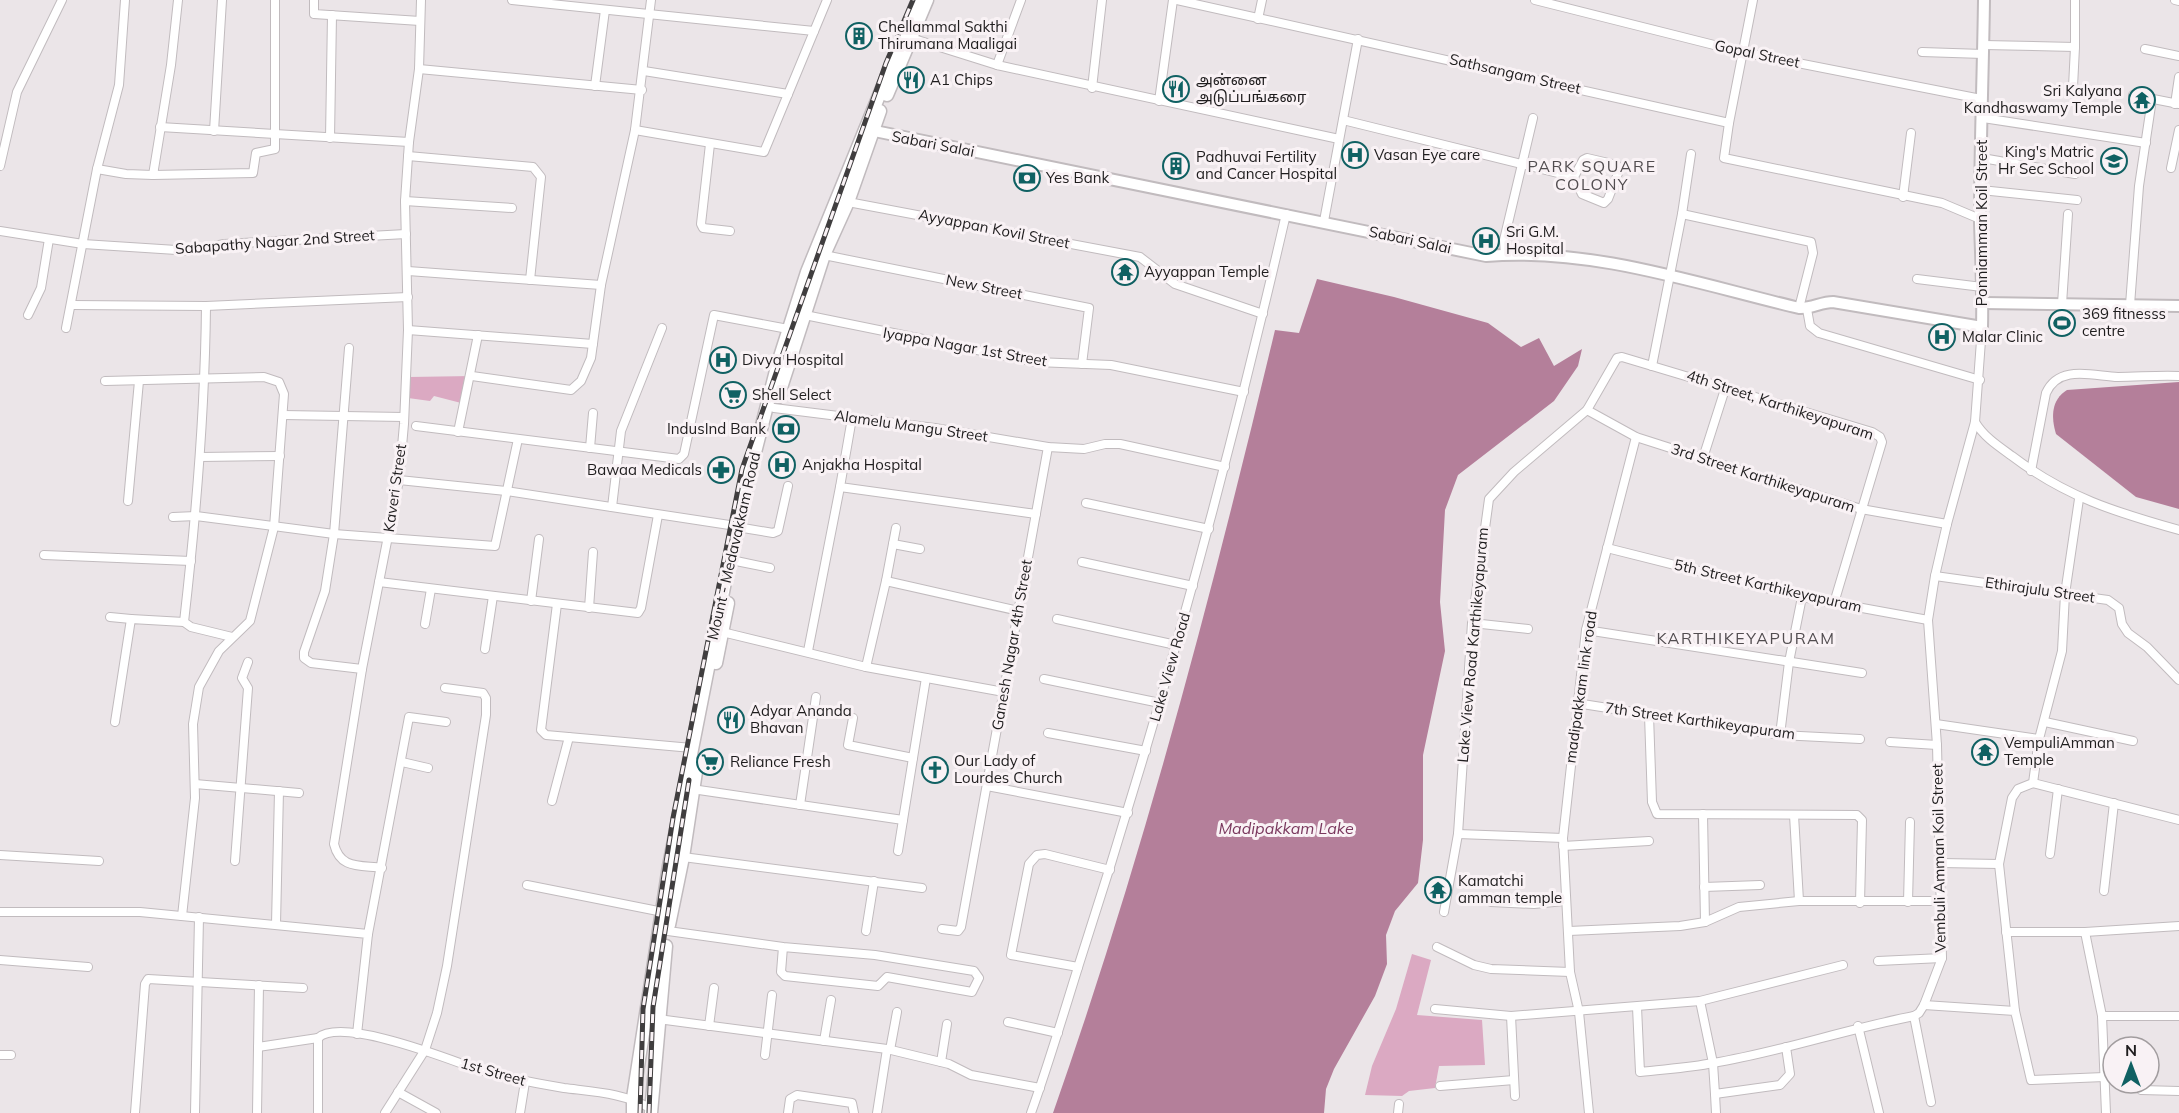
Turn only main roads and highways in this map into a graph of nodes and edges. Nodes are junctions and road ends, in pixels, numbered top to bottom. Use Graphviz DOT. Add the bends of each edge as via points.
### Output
graph roads {
  1 [pos="918,0"];
  2 [pos="927,0"];
  3 [pos="1984,0"];
  4 [pos="869,130"];
  5 [pos="1984,303"];
  6 [pos="2179,306"];
  7 [pos="798,314"];
  8 [pos="1982,327"];
  9 [pos="739,527"];
  10 [pos="718,631"];
  11 [pos="664,931"];
  12 [pos="651,1111"];
  13 [pos="633,1113"];
  1 -- 4 [label="main road, Mount - Medavakkam Road"];
  2 -- 4 [label="main road, Mount - Medavakkam Road"];
  3 -- 5 [label="main road, Ponniamman Koil Street" via="1980,219"];
  4 -- 7 [label="main road, Mount - Medavakkam Road"];
  4 -- 7 [label="main road, Mount - Medavakkam Road" via="848,202"];
  4 -- 8 [label="main road, Sabari Salai" via="1486,256 1596,261 1803,308 1833,302"];
  5 -- 6 [label="main road"];
  5 -- 8 [label="main road, Ponniamman Koil Street"];
  7 -- 9 [label="main road, Mount - Medavakkam Road"];
  7 -- 9 [label="main road, Mount - Medavakkam Road" via="788,328"];
  9 -- 10 [label="main road, Mount - Medavakkam Road"];
  9 -- 10 [label="main road, Mount - Medavakkam Road" via="736,561"];
  10 -- 11 [label="main road, Mount - Medavakkam Road" via="683,857"];
  10 -- 11 [label="main road, Mount - Medavakkam Road" via="669,866"];
  11 -- 12 [label="main road, Mount - Medavakkam Road"];
  11 -- 13 [label="main road, Mount - Medavakkam Road"];
}
